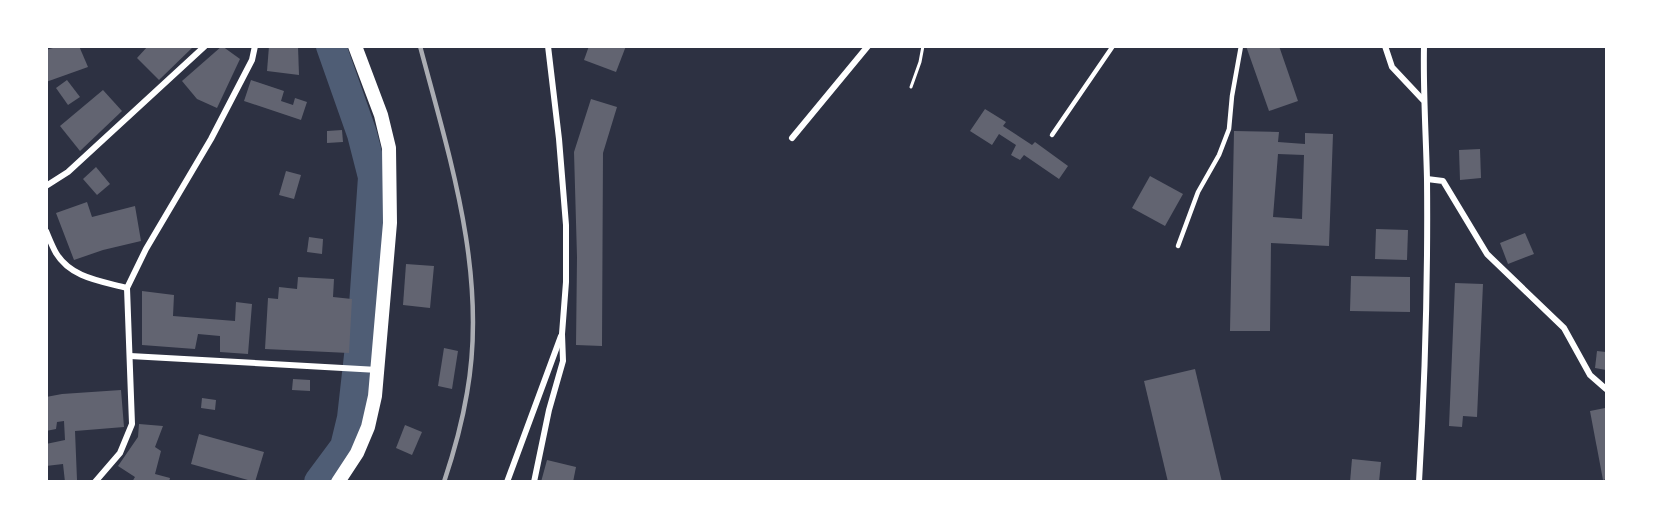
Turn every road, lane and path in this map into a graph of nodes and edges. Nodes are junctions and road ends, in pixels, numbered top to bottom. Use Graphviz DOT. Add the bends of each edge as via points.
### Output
graph roads {
  1 [pos="205,46"];
  2 [pos="255,46"];
  3 [pos="356,46"];
  4 [pos="548,46"];
  5 [pos="868,46"];
  6 [pos="924,46"];
  7 [pos="1113,46"];
  8 [pos="1241,46"];
  9 [pos="1385,46"];
  10 [pos="1424,46"];
  11 [pos="911,87"];
  12 [pos="1423,100"];
  13 [pos="1052,135"];
  14 [pos="792,138"];
  15 [pos="1427,179"];
  16 [pos="46,186"];
  17 [pos="46,231"];
  18 [pos="1178,246"];
  19 [pos="127,288"];
  20 [pos="562,334"];
  21 [pos="130,356"];
  22 [pos="372,370"];
  23 [pos="1606,389"];
  24 [pos="95,482"];
  25 [pos="338,482"];
  26 [pos="507,482"];
  27 [pos="534,482"];
  28 [pos="1419,482"];
  1 -- 16 [label="street" via="68,172"];
  2 -- 19 [label="street" via="252,60 211,139"];
  3 -- 22 [label="main road" via="389,148 390,223"];
  4 -- 20 [label="street" via="566,225"];
  5 -- 14 [label="street"];
  6 -- 11 [label="path"];
  7 -- 13 [label="lane"];
  8 -- 18 [label="lane" via="1229,129 1198,192"];
  9 -- 12 [label="street" via="1392,68"];
  10 -- 12 [label="street"];
  12 -- 15 [label="street"];
  15 -- 23 [label="street" via="1443,181 1487,254 1564,328 1590,375"];
  15 -- 28 [label="street"];
  17 -- 19 [label="street" via="56,253 70,269 89,279"];
  19 -- 21 [label="street"];
  20 -- 26 [label="street"];
  20 -- 27 [label="street" via="563,361"];
  21 -- 22 [label="street"];
  21 -- 24 [label="street" via="132,424 120,453"];
  22 -- 25 [label="main road" via="375,396 368,428"];
}
